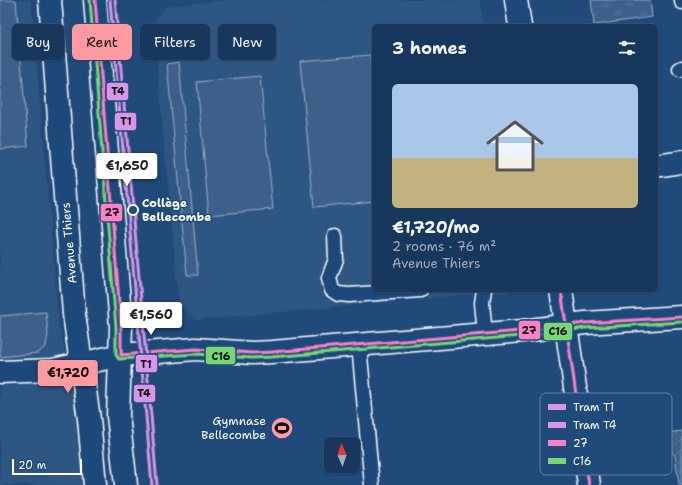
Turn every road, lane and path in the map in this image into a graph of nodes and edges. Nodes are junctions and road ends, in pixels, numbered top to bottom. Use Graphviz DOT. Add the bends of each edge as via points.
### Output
graph roads {
  1 [pos="50,0"];
  2 [pos="95,0"];
  3 [pos="516,0"];
  4 [pos="520,24"];
  5 [pos="682,162"];
  6 [pos="658,166"];
  7 [pos="335,236"];
  8 [pos="392,292"];
  9 [pos="484,292"];
  10 [pos="561,292"];
  11 [pos="682,317"];
  12 [pos="567,326"];
  13 [pos="485,334"];
  14 [pos="360,345"];
  15 [pos="121,355"];
  16 [pos="81,365"];
  17 [pos="0,372"];
  18 [pos="576,393"];
  19 [pos="588,475"];
  20 [pos="95,485"];
  21 [pos="126,485"];
  22 [pos="372,485"];
  23 [pos="589,485"];
  1 -- 16 [label="main road, Avenue Thiers" via="74,314"];
  2 -- 15 [label="main road" via="121,327"];
  3 -- 4 [label="main road"];
  5 -- 6 [label="main road"];
  7 -- 8 [label="lane" via="336,259 329,278 332,290 338,294 349,295"];
  9 -- 13 [label="lane" via="482,303"];
  10 -- 12 [label="main road"];
  11 -- 12 [label="main road"];
  12 -- 13 [label="main road"];
  12 -- 18 [label="main road"];
  13 -- 14 [label="main road"];
  14 -- 15 [label="main road" via="252,354 196,349"];
  14 -- 22 [label="lane"];
  15 -- 16 [label="main road"];
  15 -- 21 [label="main road" via="118,416"];
  16 -- 17 [label="main road" via="53,370"];
  16 -- 20 [label="main road, Avenue Thiers"];
  19 -- 23 [label="main road"];
}
